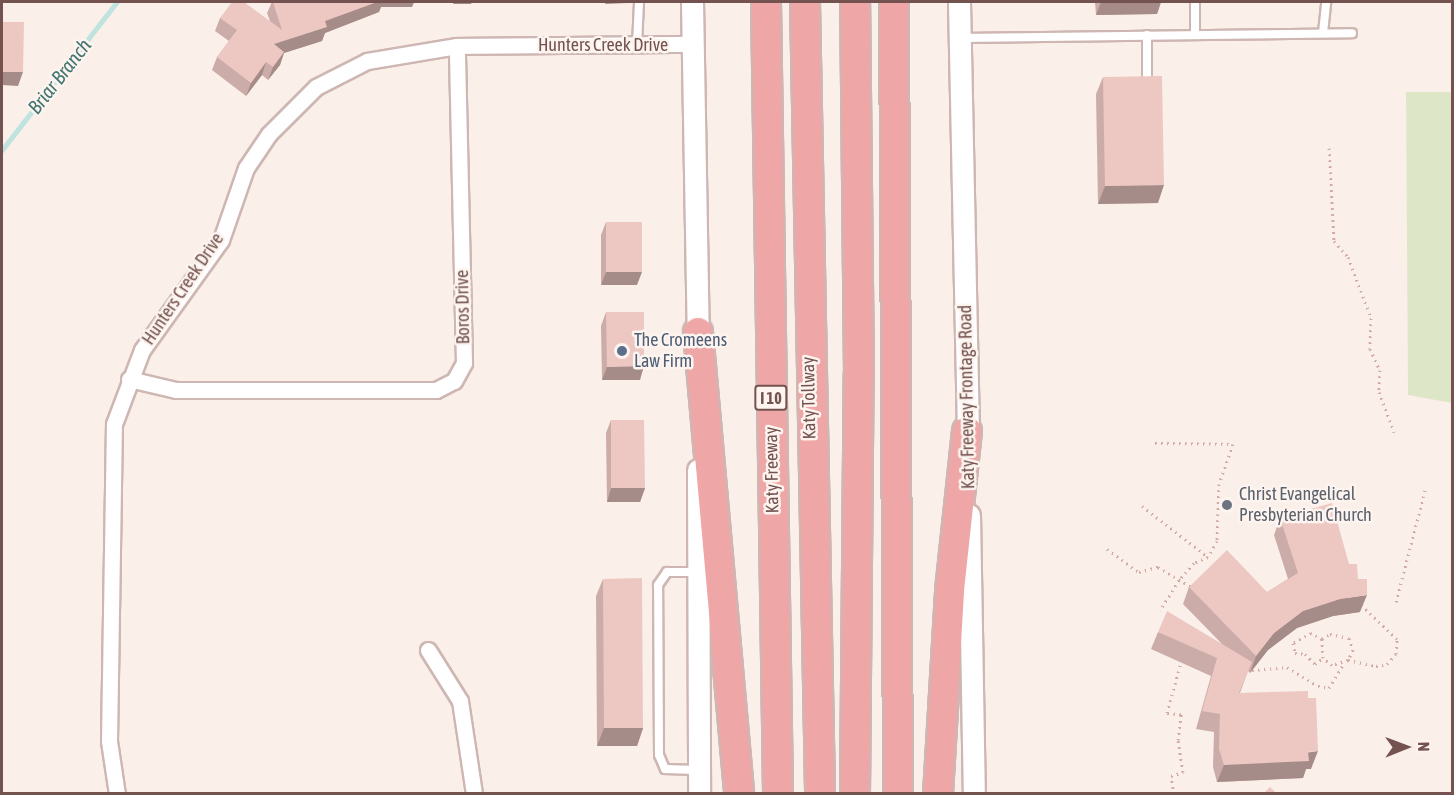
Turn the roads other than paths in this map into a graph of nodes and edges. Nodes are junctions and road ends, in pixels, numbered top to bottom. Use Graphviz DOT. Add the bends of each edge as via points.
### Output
graph roads {
  1 [pos="639,2"];
  2 [pos="693,2"];
  3 [pos="766,2"];
  4 [pos="805,2"];
  5 [pos="855,2"];
  6 [pos="894,2"];
  7 [pos="959,2"];
  8 [pos="1195,2"];
  9 [pos="1326,2"];
  10 [pos="1323,33"];
  11 [pos="1352,33"];
  12 [pos="1147,35"];
  13 [pos="1195,35"];
  14 [pos="959,38"];
  15 [pos="695,44"];
  16 [pos="637,45"];
  17 [pos="457,46"];
  18 [pos="1147,79"];
  19 [pos="698,332"];
  20 [pos="129,379"];
  21 [pos="968,431"];
  22 [pos="699,572"];
  23 [pos="428,650"];
  24 [pos="699,770"];
  25 [pos="117,794"];
  26 [pos="474,794"];
  27 [pos="699,794"];
  28 [pos="739,794"];
  29 [pos="778,794"];
  30 [pos="820,794"];
  31 [pos="855,794"];
  32 [pos="898,794"];
  33 [pos="938,794"];
  34 [pos="974,794"];
  1 -- 16 [label="lane"];
  2 -- 15 [label="main road"];
  3 -- 29 [label="highway, Katy Freeway / I 10"];
  4 -- 30 [label="highway, Katy Tollway"];
  5 -- 31 [label="highway" via="859,375"];
  6 -- 32 [label="highway"];
  7 -- 14 [label="main road, Katy Freeway Frontage Road"];
  8 -- 13 [label="lane"];
  9 -- 10 [label="lane"];
  10 -- 11 [label="lane"];
  10 -- 13 [label="lane"];
  12 -- 13 [label="lane"];
  12 -- 14 [label="lane"];
  12 -- 18 [label="lane"];
  14 -- 21 [label="main road, Katy Freeway Frontage Road"];
  15 -- 16 [label="street, Hunters Creek Drive"];
  15 -- 19 [label="main road"];
  16 -- 17 [label="street, Hunters Creek Drive"];
  17 -- 20 [label="street, Hunters Creek Drive" via="367,61 316,87 269,134 246,168 221,240 142,350"];
  17 -- 20 [label="street, Boros Drive" via="464,363 454,381 436,390 176,390"];
  19 -- 22 [label="main road"];
  19 -- 28 [label="highway"];
  20 -- 25 [label="street, Hunters Creek Drive" via="114,424 110,741"];
  21 -- 33 [label="highway" via="950,590"];
  21 -- 34 [label="main road, Katy Freeway Frontage Road"];
  22 -- 24 [label="main road"];
  22 -- 24 [label="lane" via="667,572 660,578 658,596 661,764 665,769"];
  23 -- 26 [label="street" via="460,701"];
  24 -- 27 [label="main road"];
}
